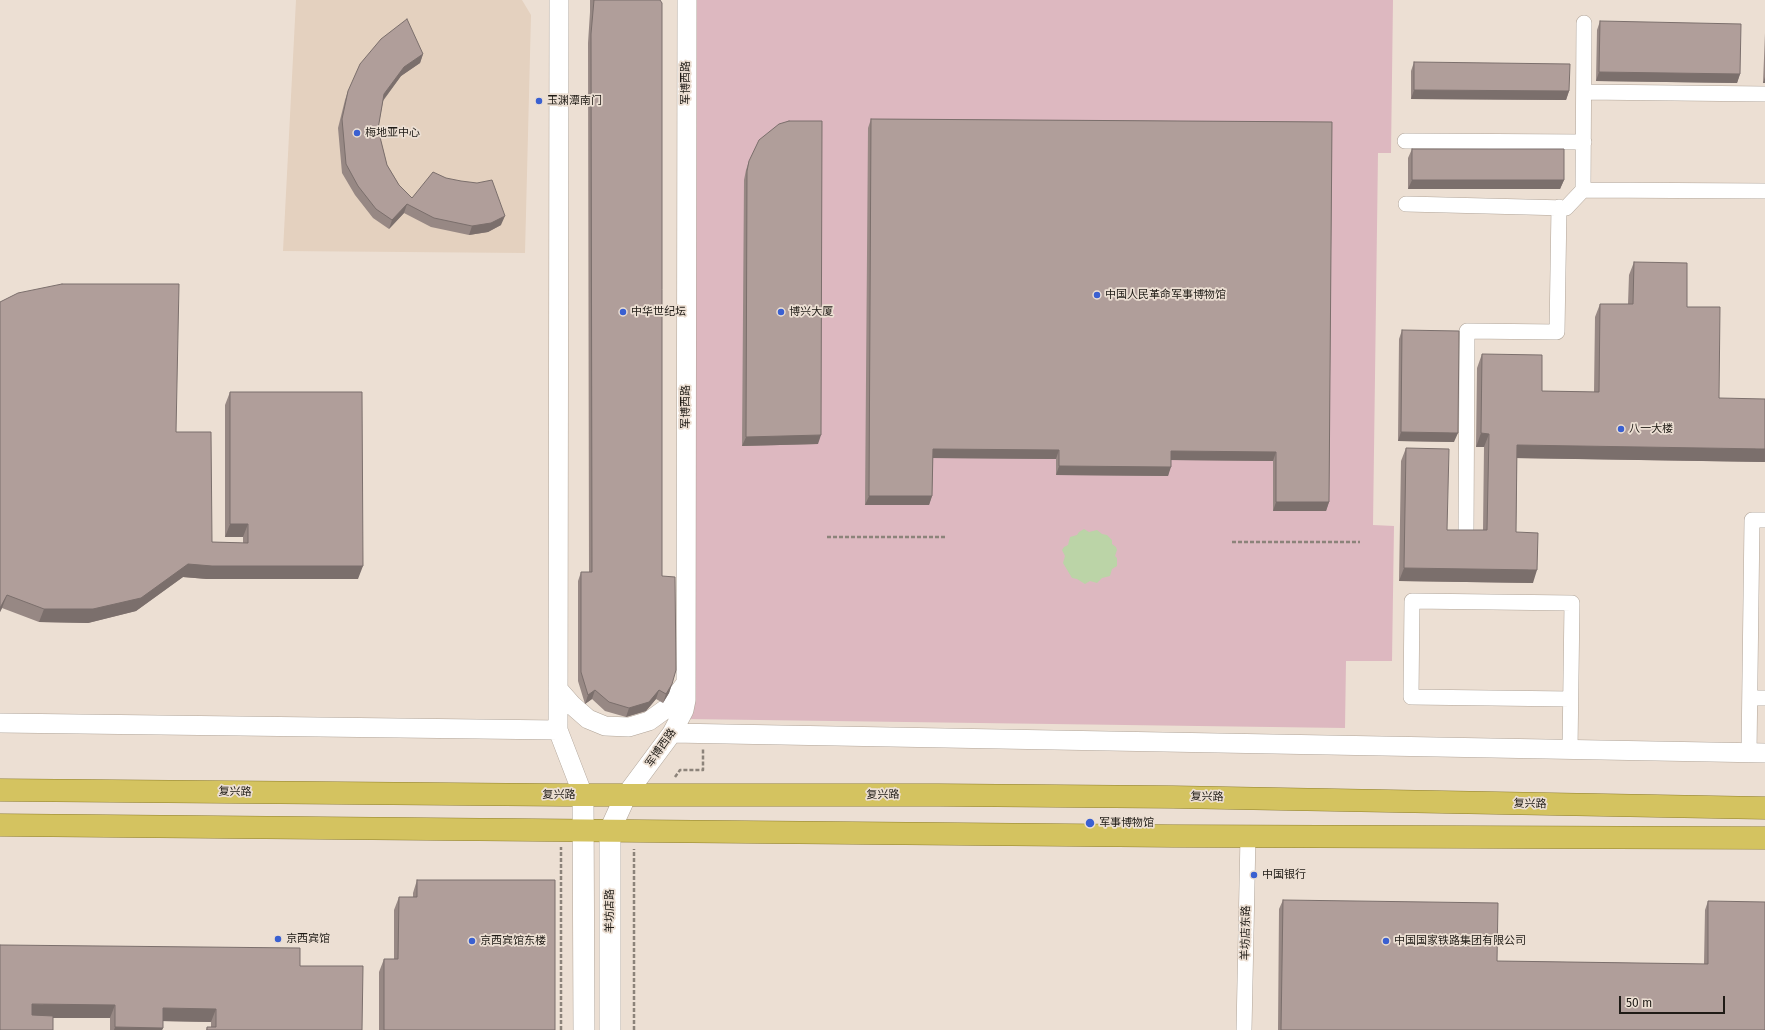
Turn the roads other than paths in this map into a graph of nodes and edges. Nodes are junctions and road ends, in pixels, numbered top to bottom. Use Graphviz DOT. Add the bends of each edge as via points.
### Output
graph roads {
  1 [pos="559,0"];
  2 [pos="687,0"];
  3 [pos="1584,24"];
  4 [pos="1584,92"];
  5 [pos="1765,94"];
  6 [pos="1405,141"];
  7 [pos="1584,142"];
  8 [pos="1584,190"];
  9 [pos="1765,191"];
  10 [pos="1406,204"];
  11 [pos="1560,208"];
  12 [pos="1765,520"];
  13 [pos="1466,534"];
  14 [pos="1758,609"];
  15 [pos="686,683"];
  16 [pos="558,689"];
  17 [pos="1750,698"];
  18 [pos="1765,698"];
  19 [pos="1570,699"];
  20 [pos="0,723"];
  21 [pos="558,730"];
  22 [pos="672,733"];
  23 [pos="1570,750"];
  24 [pos="1757,753"];
  25 [pos="0,790"];
  26 [pos="583,795"];
  27 [pos="626,795"];
  28 [pos="1765,808"];
  29 [pos="0,825"];
  30 [pos="583,830"];
  31 [pos="610,830"];
  32 [pos="1248,836"];
  33 [pos="1765,838"];
  34 [pos="584,1030"];
  35 [pos="610,1030"];
  36 [pos="1244,1030"];
  1 -- 16 [label="street"];
  2 -- 15 [label="street, 军博西路"];
  3 -- 4 [label="street"];
  4 -- 5 [label="street"];
  4 -- 7 [label="street"];
  6 -- 7 [label="street"];
  7 -- 8 [label="street"];
  8 -- 9 [label="street"];
  8 -- 11 [label="street" via="1566,208"];
  10 -- 11 [label="street"];
  11 -- 13 [label="street" via="1558,332 1467,331"];
  12 -- 14 [label="street" via="1752,520"];
  14 -- 17 [label="street"];
  15 -- 16 [label="street" via="667,708 649,722 629,727 605,726 588,719"];
  15 -- 22 [label="street, 军博西路" via="684,710"];
  16 -- 21 [label="street"];
  17 -- 18 [label="street"];
  17 -- 24 [label="street"];
  19 -- 19 [label="street" via="1572,603 1412,601 1411,697"];
  19 -- 23 [label="street"];
  20 -- 21 [label="street"];
  21 -- 26 [label="street"];
  22 -- 23 [label="street"];
  22 -- 27 [label="street, 军博西路"];
  23 -- 24 [label="street"];
  25 -- 26 [label="highway, 复兴路"];
  26 -- 27 [label="highway, 复兴路"];
  26 -- 30 [label="main road"];
  27 -- 28 [label="highway, 复兴路" via="1172,797"];
  27 -- 31 [label="main road, 羊坊店路"];
  29 -- 30 [label="highway"];
  30 -- 31 [label="highway"];
  30 -- 34 [label="main road"];
  31 -- 32 [label="highway"];
  31 -- 35 [label="main road, 羊坊店路"];
  32 -- 33 [label="highway"];
  32 -- 36 [label="street, 羊坊店东路"];
}
